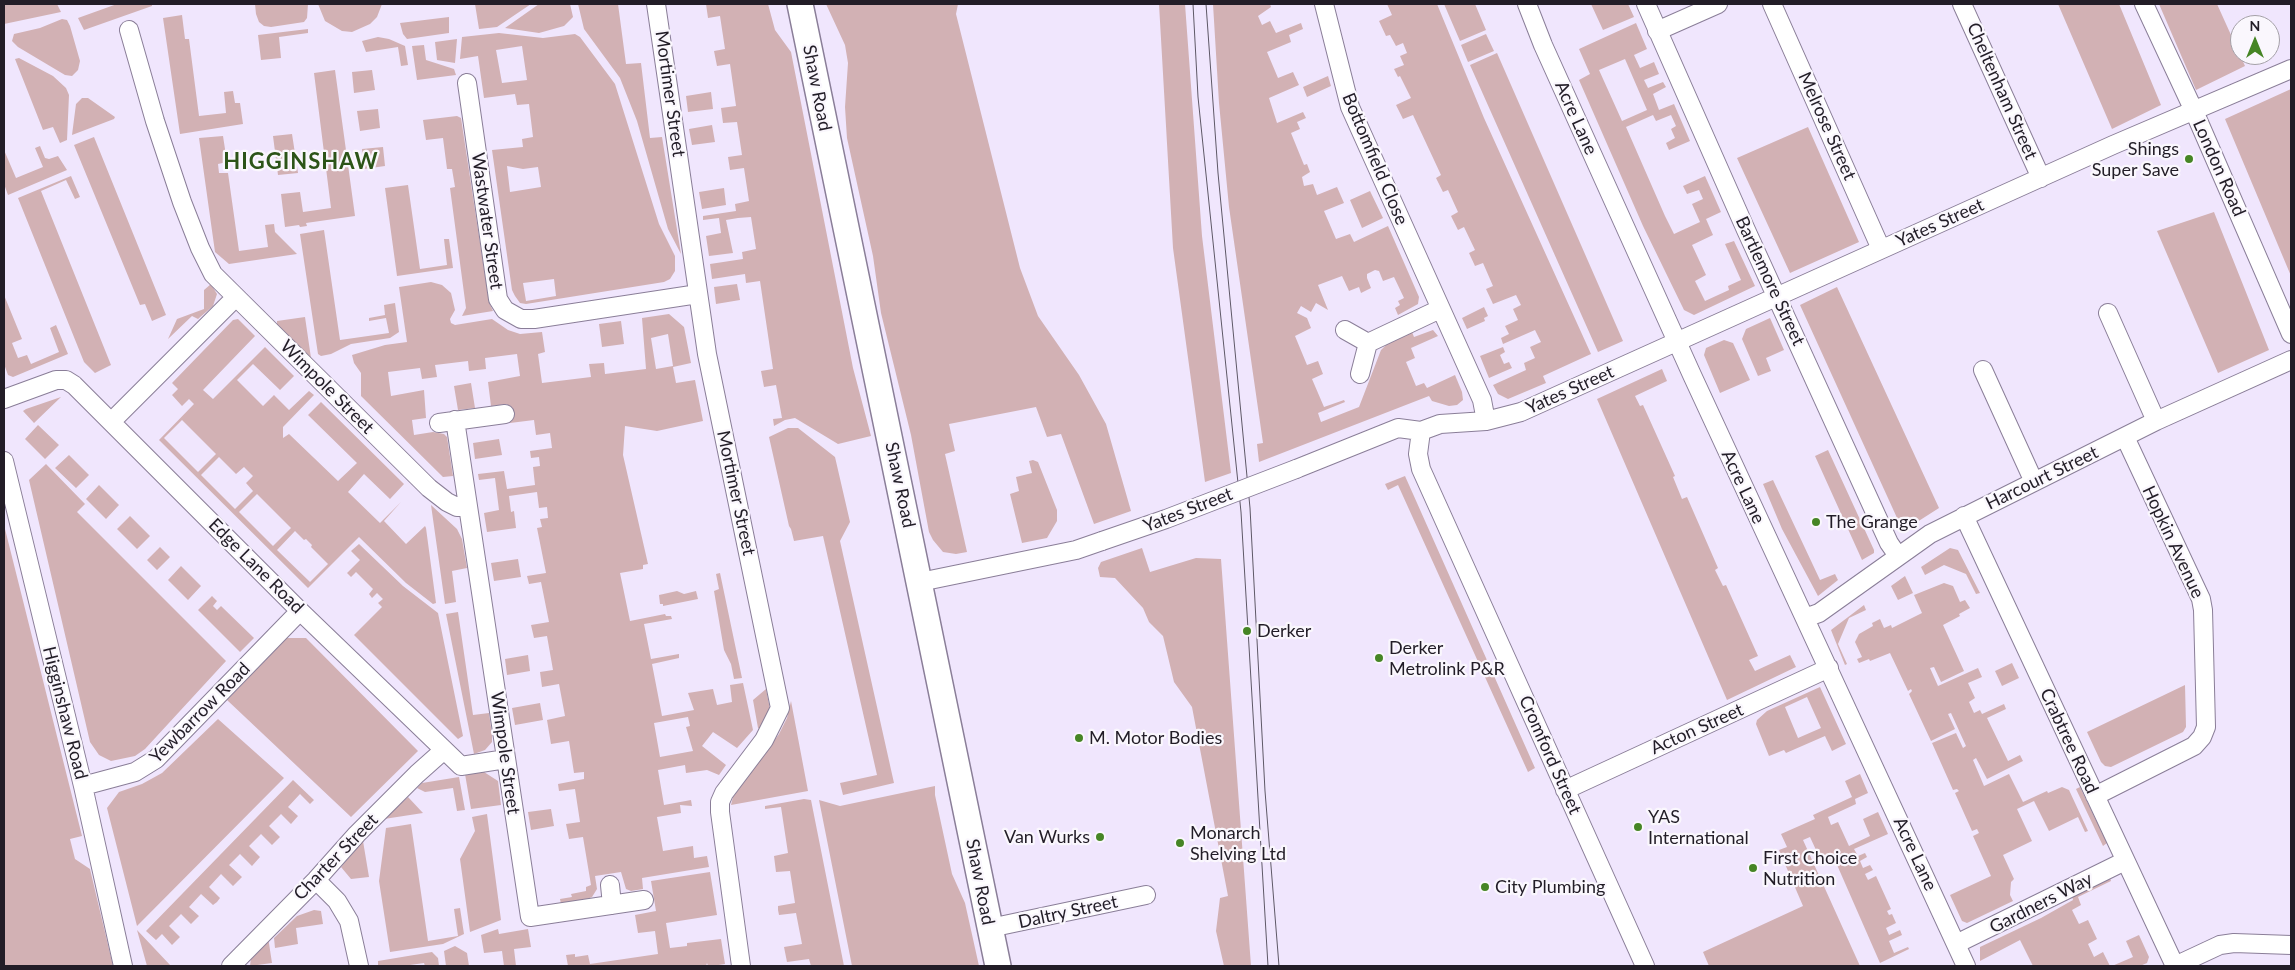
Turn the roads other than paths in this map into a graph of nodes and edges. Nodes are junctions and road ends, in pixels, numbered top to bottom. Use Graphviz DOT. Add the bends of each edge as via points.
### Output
graph roads {
  1 [pos="656,4"];
  2 [pos="800,4"];
  3 [pos="1324,4"];
  4 [pos="1527,4"];
  5 [pos="1646,4"];
  6 [pos="1718,4"];
  7 [pos="1772,4"];
  8 [pos="1962,4"];
  9 [pos="2144,4"];
  10 [pos="129,30"];
  11 [pos="1658,31"];
  12 [pos="2291,69"];
  13 [pos="467,83"];
  14 [pos="2194,111"];
  15 [pos="2041,178"];
  16 [pos="1881,249"];
  17 [pos="698,294"];
  18 [pos="1778,296"];
  19 [pos="236,297"];
  20 [pos="1440,309"];
  21 [pos="2108,313"];
  22 [pos="1345,330"];
  23 [pos="2291,334"];
  24 [pos="1677,342"];
  25 [pos="1368,343"];
  26 [pos="2291,360"];
  27 [pos="1983,370"];
  28 [pos="1360,374"];
  29 [pos="4,399"];
  30 [pos="505,414"];
  31 [pos="112,421"];
  32 [pos="1486,421"];
  33 [pos="2156,422"];
  34 [pos="1421,431"];
  35 [pos="2125,437"];
  36 [pos="4,460"];
  37 [pos="2034,482"];
  38 [pos="467,507"];
  39 [pos="1964,516"];
  40 [pos="1898,556"];
  41 [pos="920,582"];
  42 [pos="300,612"];
  43 [pos="1806,618"];
  44 [pos="1829,668"];
  45 [pos="444,750"];
  46 [pos="506,759"];
  47 [pos="83,786"];
  48 [pos="1565,790"];
  49 [pos="2095,796"];
  50 [pos="2125,861"];
  51 [pos="316,880"];
  52 [pos="610,885"];
  53 [pos="1146,895"];
  54 [pos="644,900"];
  55 [pos="612,905"];
  56 [pos="990,928"];
  57 [pos="1956,944"];
  58 [pos="2291,946"];
  59 [pos="123,966"];
  60 [pos="231,966"];
  61 [pos="359,966"];
  62 [pos="741,966"];
  63 [pos="998,966"];
  64 [pos="1645,966"];
  65 [pos="1966,966"];
  66 [pos="2174,966"];
  1 -- 17 [label="street, Mortimer Street"];
  2 -- 41 [label="main road, Shaw Road"];
  3 -- 20 [label="street, Bottomfield Close" via="1350,107"];
  4 -- 24 [label="street, Acre Lane"];
  5 -- 11 [label="street, Bartlemore Street"];
  6 -- 11 [label="street"];
  7 -- 16 [label="street, Melrose Street"];
  8 -- 15 [label="street, Cheltenham Street"];
  9 -- 14 [label="street, London Road"];
  10 -- 19 [label="street, Wimpole Street" via="154,121 200,248 213,274"];
  11 -- 18 [label="street, Bartlemore Street"];
  12 -- 14 [label="street, Yates Street"];
  13 -- 17 [label="street, Wastwater Street" via="498,299 505,310 521,319 534,319"];
  14 -- 15 [label="street, Yates Street"];
  14 -- 23 [label="street, London Road"];
  15 -- 16 [label="street, Yates Street"];
  16 -- 18 [label="street, Yates Street"];
  17 -- 62 [label="street, Mortimer Street" via="707,354 780,708 764,740 720,802"];
  18 -- 24 [label="street, Yates Street"];
  18 -- 40 [label="street, Bartlemore Street" via="1889,543"];
  19 -- 31 [label="street"];
  19 -- 38 [label="street, Wimpole Street" via="429,488 457,507"];
  20 -- 25 [label="street"];
  20 -- 32 [label="street, Bottomfield Close" via="1482,400"];
  21 -- 33 [label="street"];
  22 -- 25 [label="street"];
  24 -- 32 [label="street, Yates Street" via="1522,412"];
  24 -- 43 [label="street, Acre Lane"];
  25 -- 28 [label="street"];
  26 -- 33 [label="street, Harcourt Street"];
  27 -- 37 [label="street"];
  29 -- 31 [label="street, Edge Lane Road" via="56,380 66,380"];
  30 -- 38 [label="street, Wimpole Street" via="447,421"];
  31 -- 42 [label="street, Edge Lane Road"];
  32 -- 34 [label="street, Yates Street" via="1440,424"];
  33 -- 35 [label="street, Harcourt Street"];
  34 -- 41 [label="street, Yates Street, bridge" via="1398,428 1166,519 1076,550"];
  34 -- 48 [label="street, Cromford Street" via="1418,454 1421,469"];
  35 -- 37 [label="street, Harcourt Street"];
  35 -- 49 [label="street, Hopkin Avenue" via="2201,599 2204,610 2206,727 2194,746"];
  36 -- 47 [label="street, Higginshaw Road"];
  37 -- 39 [label="street, Harcourt Street"];
  38 -- 46 [label="street, Wimpole Street"];
  39 -- 40 [label="street, Harcourt Street"];
  39 -- 49 [label="street, Crabtree Road"];
  40 -- 43 [label="street, Harcourt Street"];
  41 -- 56 [label="main road, Shaw Road"];
  42 -- 45 [label="street, Edge Lane Road"];
  42 -- 47 [label="street, Yewbarrow Road" via="156,759 135,772"];
  43 -- 44 [label="street, Acre Lane"];
  44 -- 48 [label="street, Acton Street"];
  44 -- 57 [label="street, Acre Lane"];
  45 -- 46 [label="street, Edge Lane Road" via="461,766"];
  45 -- 51 [label="street, Charter Street" via="357,834"];
  46 -- 55 [label="street, Wimpole Street" via="530,917"];
  47 -- 59 [label="street, Higginshaw Road"];
  48 -- 64 [label="street, Cromford Street"];
  49 -- 50 [label="street, Crabtree Road"];
  50 -- 57 [label="street, Gardners Way"];
  50 -- 66 [label="street, Crabtree Road"];
  51 -- 60 [label="street, Charter Street"];
  51 -- 61 [label="street" via="337,901 350,921"];
  52 -- 55 [label="street"];
  53 -- 56 [label="street, Daltry Street"];
  54 -- 55 [label="street, Wimpole Street"];
  56 -- 63 [label="main road, Shaw Road"];
  57 -- 65 [label="street, Acre Lane"];
  58 -- 66 [label="street, Crabtree Road" via="2234,943"];
}
